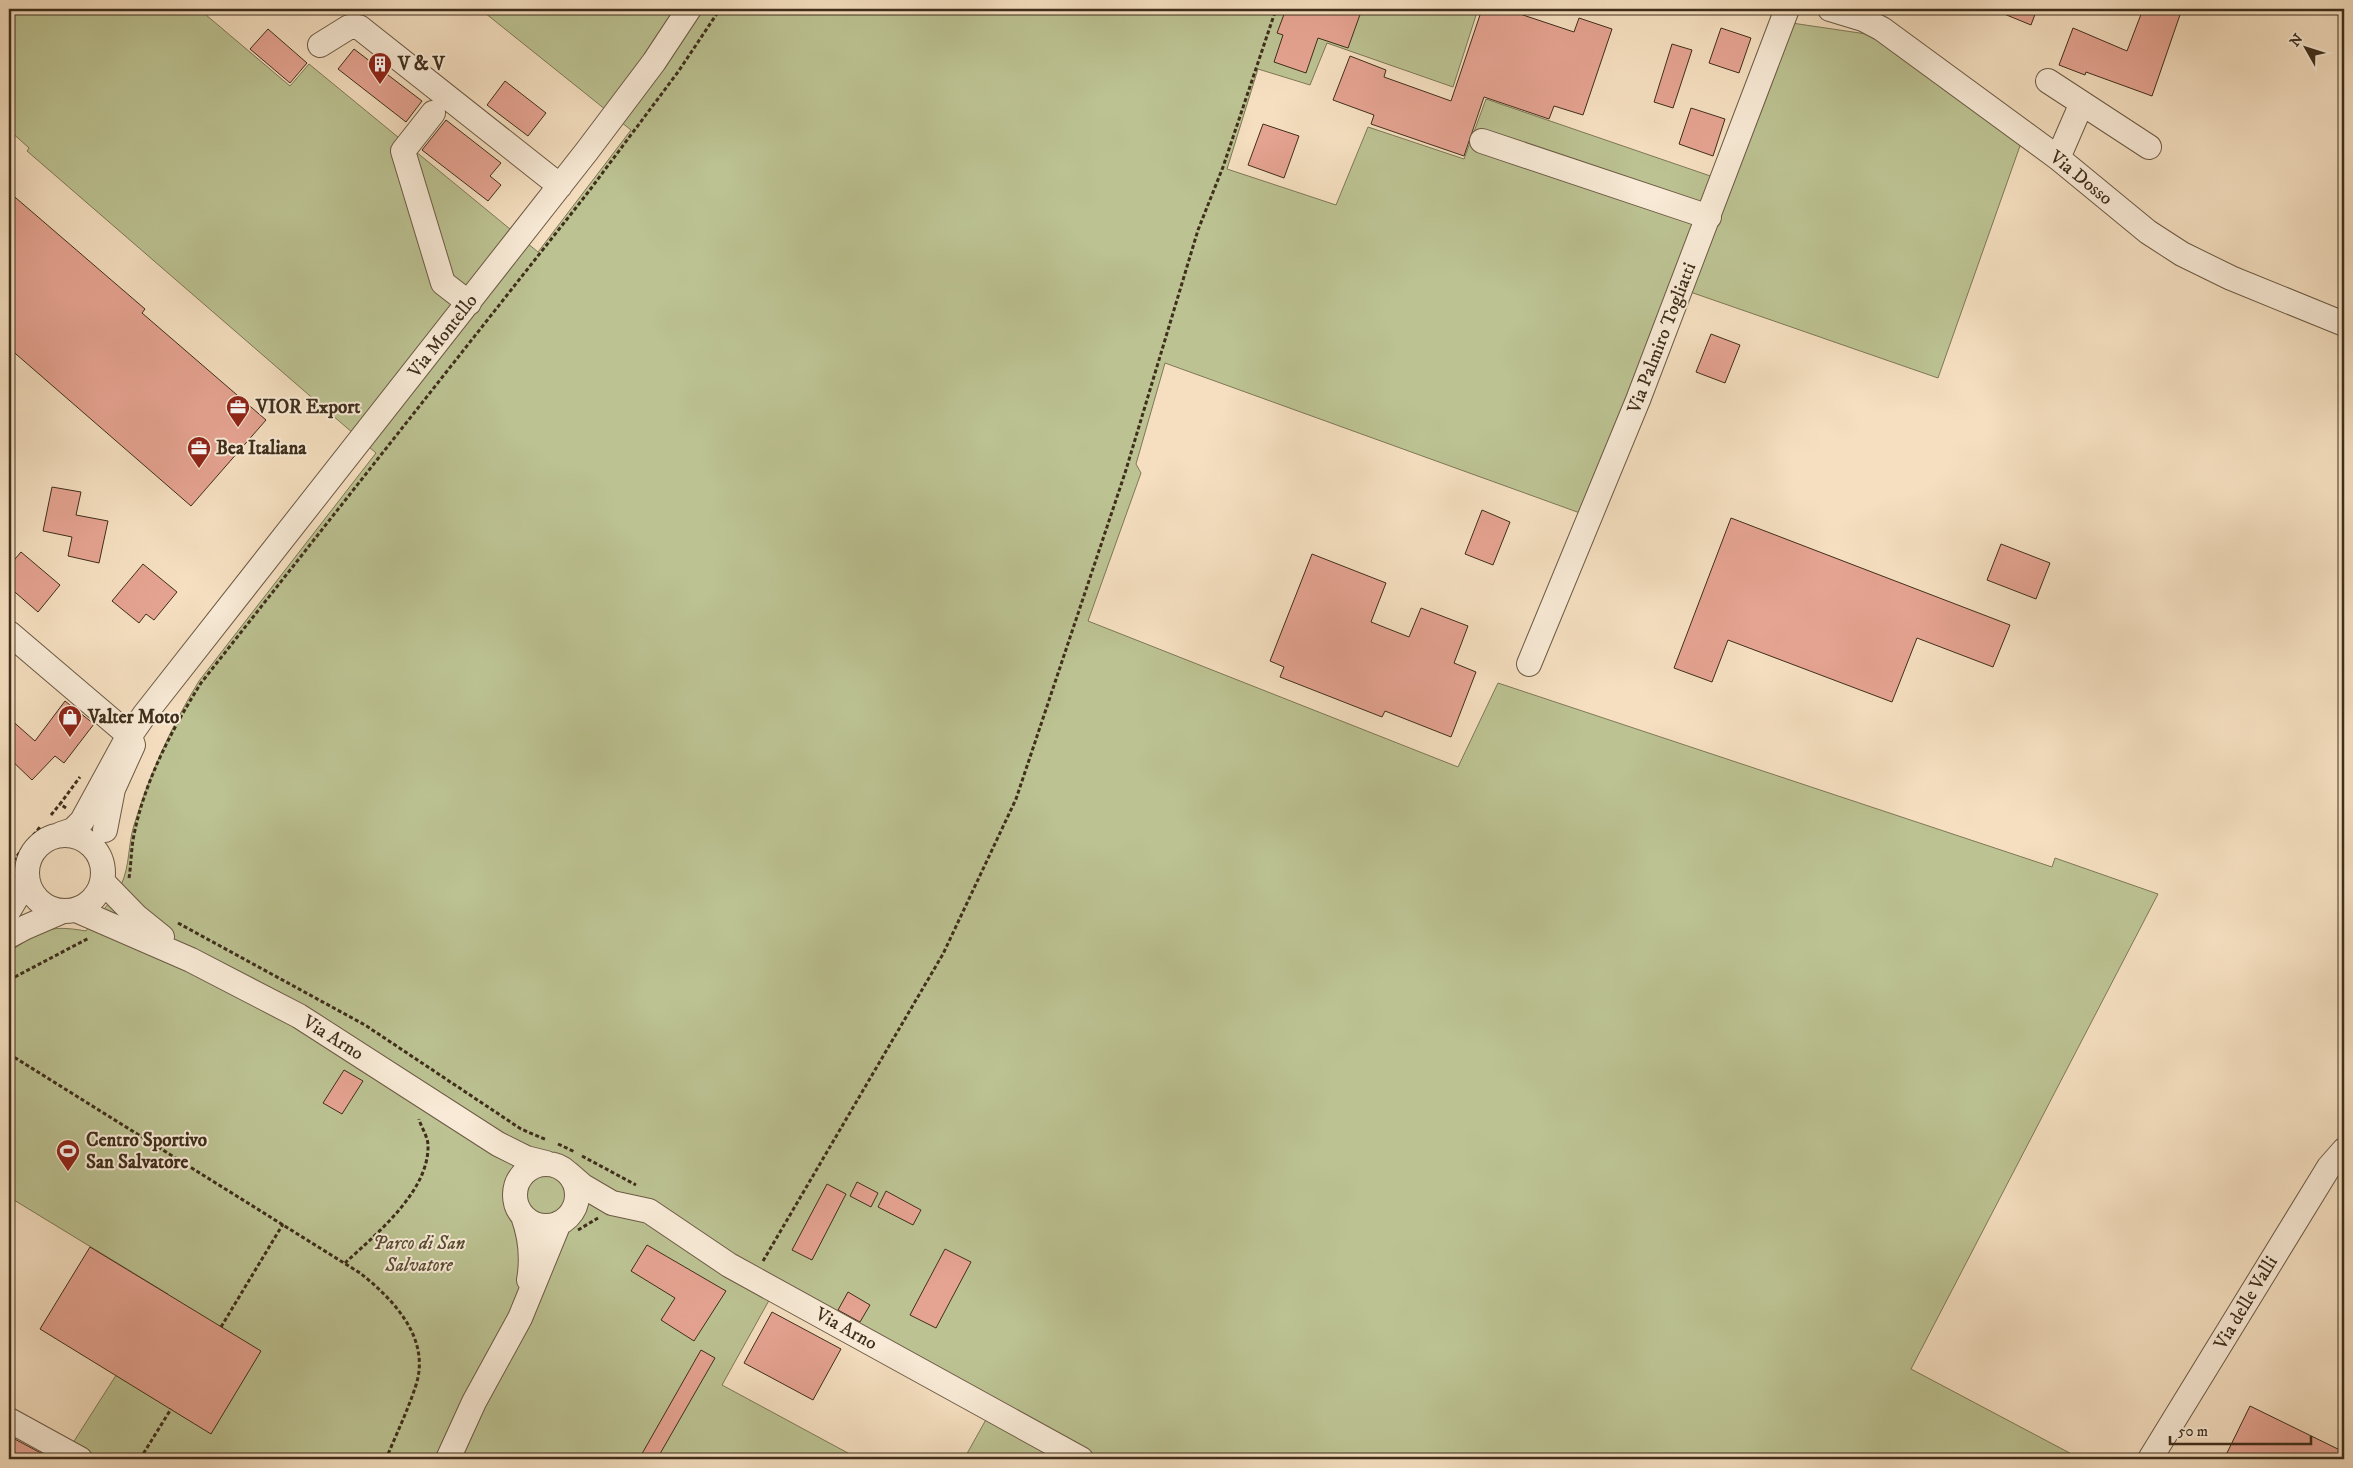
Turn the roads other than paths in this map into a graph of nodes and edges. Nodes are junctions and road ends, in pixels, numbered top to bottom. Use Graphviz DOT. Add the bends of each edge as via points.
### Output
graph roads {
  1 [pos="689,9"];
  2 [pos="1787,9"];
  3 [pos="1830,9"];
  4 [pos="1866,14"];
  5 [pos="320,45"];
  6 [pos="2048,81"];
  7 [pos="2082,105"];
  8 [pos="433,113"];
  9 [pos="1482,140"];
  10 [pos="2149,147"];
  11 [pos="2058,158"];
  12 [pos="560,186"];
  13 [pos="1709,217"];
  14 [pos="469,303"];
  15 [pos="2344,324"];
  16 [pos="9,633"];
  17 [pos="190,658"];
  18 [pos="1529,664"];
  19 [pos="130,736"];
  20 [pos="51,825"];
  21 [pos="106,830"];
  22 [pos="100,856"];
  23 [pos="27,880"];
  24 [pos="103,882"];
  25 [pos="9,910"];
  26 [pos="70,910"];
  27 [pos="9,936"];
  28 [pos="191,960"];
  29 [pos="470,1126"];
  30 [pos="2344,1150"];
  31 [pos="546,1164"];
  32 [pos="568,1173"];
  33 [pos="612,1203"];
  34 [pos="519,1206"];
  35 [pos="565,1218"];
  36 [pos="520,1318"];
  37 [pos="9,1420"];
  38 [pos="80,1459"];
  39 [pos="448,1459"];
  40 [pos="1081,1459"];
  41 [pos="2150,1459"];
  1 -- 12 [label="street, Via Montello" via="654,62"];
  2 -- 13 [label="street, Via Palmiro Togliatti"];
  3 -- 4 [label="street, Via Dosso"];
  4 -- 11 [label="street, Via Dosso"];
  5 -- 12 [label="street" via="349,27 359,27"];
  6 -- 7 [label="street"];
  7 -- 10 [label="street"];
  7 -- 11 [label="street"];
  8 -- 14 [label="street" via="403,151 443,283"];
  9 -- 13 [label="street"];
  11 -- 15 [label="street, Via Dosso" via="2148,232 2182,254 2231,278"];
  12 -- 14 [label="street, Via Montello"];
  13 -- 18 [label="street, Via Palmiro Togliatti"];
  14 -- 17 [label="street, Via Montello"];
  16 -- 19 [label="street"];
  17 -- 19 [label="street, Via Montello"];
  17 -- 21 [label="street, Via Montello" via="162,708"];
  19 -- 20 [label="street, Via Montello" via="82,820 73,830"];
  19 -- 21 [label="street, Via Montello" via="133,745 112,789"];
  20 -- 22 [label="street" via="87,840"];
  20 -- 23 [label="street" via="31,854"];
  21 -- 22 [label="street, Via Montello"];
  22 -- 24 [label="street" via="104,868"];
  23 -- 25 [label="street"];
  23 -- 26 [label="street" via="38,901 50,908"];
  24 -- 26 [label="street" via="88,904"];
  24 -- 28 [label="street, Via Arno" via="136,916"];
  26 -- 27 [label="street" via="26,926"];
  26 -- 28 [label="street, Via Arno" via="104,921"];
  28 -- 29 [label="street, Via Arno" via="299,1016"];
  29 -- 31 [label="street, Via Arno" via="515,1154"];
  29 -- 34 [label="street, Via Arno" via="490,1147 504,1169"];
  30 -- 41 [label="street, Via delle Valli" via="2329,1167"];
  31 -- 32 [label="street"];
  31 -- 34 [label="street" via="537,1164 518,1180"];
  32 -- 33 [label="street, Via Arno"];
  32 -- 35 [label="street" via="577,1192"];
  33 -- 35 [label="street, Via Arno"];
  33 -- 40 [label="street, Via Arno" via="649,1211 729,1265"];
  34 -- 35 [label="street" via="540,1225"];
  34 -- 36 [label="street, Via Arno" via="532,1253"];
  35 -- 36 [label="street"];
  36 -- 39 [label="street" via="474,1402"];
  37 -- 38 [label="street"];
}
